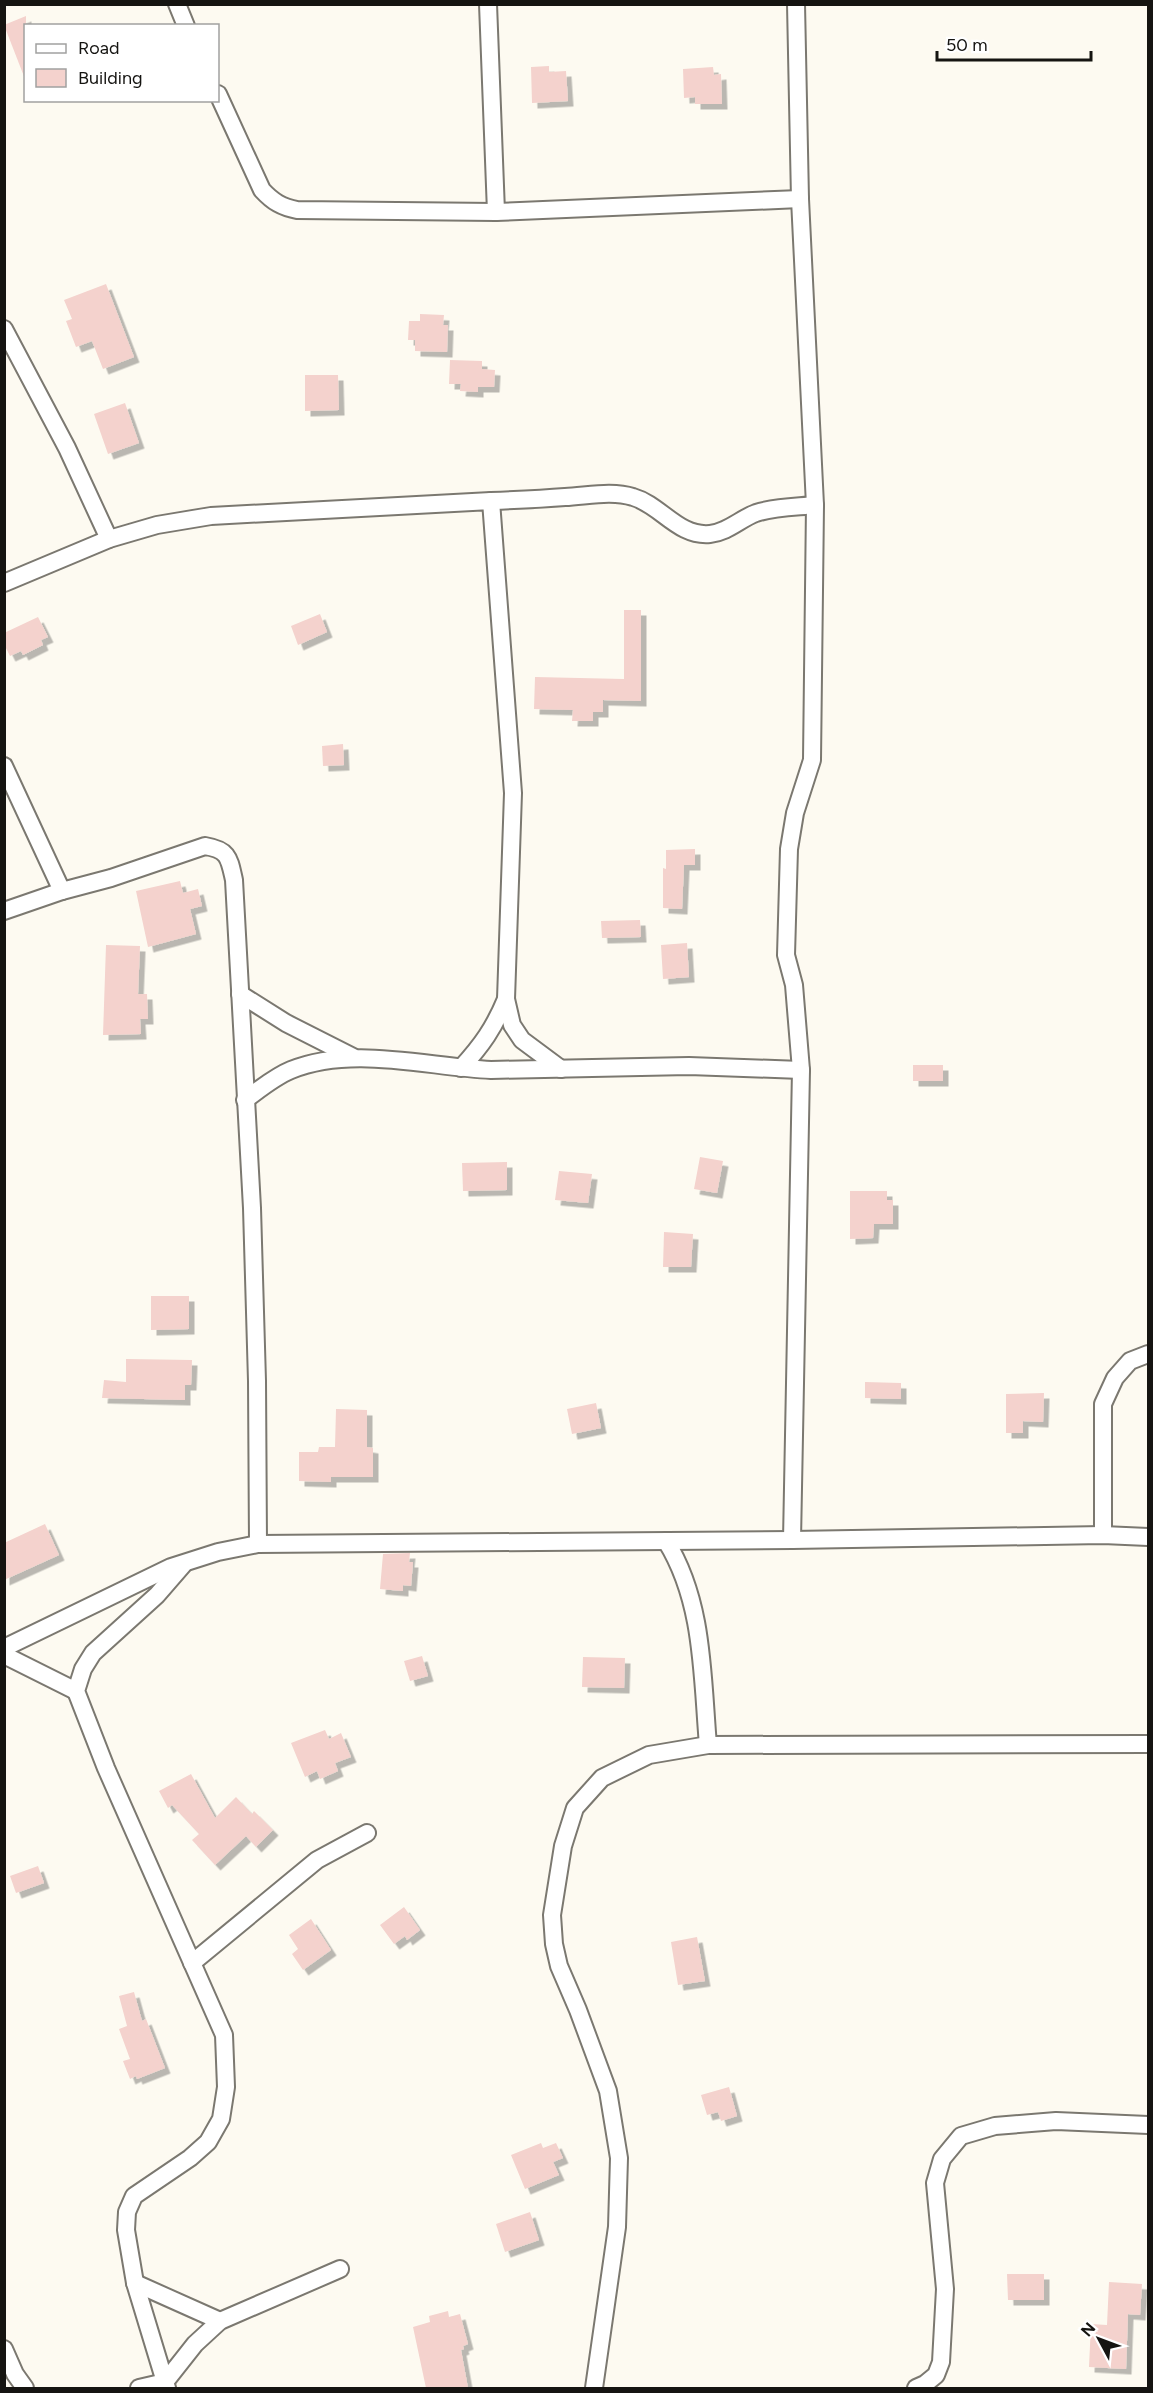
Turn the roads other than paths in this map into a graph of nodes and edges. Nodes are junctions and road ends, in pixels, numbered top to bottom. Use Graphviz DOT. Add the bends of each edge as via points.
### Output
graph roads {
  1 [pos="177,4"];
  2 [pos="488,4"];
  3 [pos="796,4"];
  4 [pos="185,24"];
  5 [pos="219,96"];
  6 [pos="800,199"];
  7 [pos="496,212"];
  8 [pos="4,329"];
  9 [pos="491,501"];
  10 [pos="814,505"];
  11 [pos="109,539"];
  12 [pos="4,583"];
  13 [pos="4,766"];
  14 [pos="62,891"];
  15 [pos="4,911"];
  16 [pos="240,994"];
  17 [pos="506,999"];
  18 [pos="352,1057"];
  19 [pos="461,1068"];
  20 [pos="561,1069"];
  21 [pos="801,1070"];
  22 [pos="245,1100"];
  23 [pos="1149,1354"];
  24 [pos="1103,1535"];
  25 [pos="1149,1537"];
  26 [pos="792,1540"];
  27 [pos="666,1541"];
  28 [pos="258,1544"];
  29 [pos="186,1561"];
  30 [pos="5,1648"];
  31 [pos="76,1691"];
  32 [pos="1149,1744"];
  33 [pos="708,1745"];
  34 [pos="367,1833"];
  35 [pos="192,1963"];
  36 [pos="1149,2126"];
  37 [pos="340,2269"];
  38 [pos="135,2283"];
  39 [pos="220,2321"];
  40 [pos="4,2349"];
  41 [pos="166,2385"];
  42 [pos="25,2388"];
  43 [pos="140,2388"];
  44 [pos="594,2388"];
  45 [pos="916,2388"];
  1 -- 4 [label="street"];
  2 -- 7 [label="street"];
  3 -- 6 [label="street"];
  5 -- 7 [label="street" via="262,190 282,207"];
  6 -- 7 [label="street"];
  6 -- 10 [label="street"];
  8 -- 11 [label="street" via="67,448"];
  9 -- 10 [label="street" via="623,495 652,506 690,532 709,534 724,531 754,514"];
  9 -- 11 [label="street" via="211,516 157,525"];
  9 -- 17 [label="street" via="513,794"];
  10 -- 21 [label="street" via="812,760 795,813 789,849 786,955 794,985"];
  11 -- 12 [label="street"];
  13 -- 14 [label="street"];
  14 -- 15 [label="street"];
  14 -- 16 [label="street" via="205,846 218,848 230,858 234,880"];
  16 -- 18 [label="street"];
  16 -- 22 [label="street"];
  17 -- 19 [label="street" via="484,1042"];
  17 -- 20 [label="street" via="512,1025 522,1040"];
  18 -- 19 [label="street"];
  18 -- 22 [label="street" via="292,1069"];
  19 -- 20 [label="street"];
  20 -- 21 [label="street" via="699,1066"];
  21 -- 26 [label="street"];
  22 -- 28 [label="street" via="252,1208"];
  23 -- 24 [label="street" via="1130,1361 1115,1378 1103,1404"];
  24 -- 25 [label="street"];
  24 -- 26 [label="street"];
  26 -- 27 [label="street"];
  27 -- 28 [label="street"];
  27 -- 33 [label="street" via="691,1594 699,1638"];
  28 -- 29 [label="street"];
  29 -- 30 [label="street"];
  29 -- 31 [label="street" via="157,1595 93,1653"];
  30 -- 31 [label="street"];
  31 -- 35 [label="street"];
  32 -- 33 [label="street"];
  33 -- 44 [label="street" via="649,1755 602,1778 575,1808 563,1846 552,1915 554,1944 608,2091 619,2158 617,2227"];
  34 -- 35 [label="street" via="317,1860"];
  35 -- 38 [label="street" via="224,2035 226,2087 221,2119 208,2142 190,2158 134,2196 127,2211 126,2230"];
  36 -- 45 [label="street" via="1056,2121 994,2126 961,2136 942,2159 934,2183 944,2261 941,2362 936,2375"];
  37 -- 39 [label="street"];
  38 -- 39 [label="street"];
  38 -- 41 [label="street"];
  39 -- 41 [label="street" via="195,2344"];
  40 -- 42 [label="street"];
  41 -- 43 [label="street"];
}
